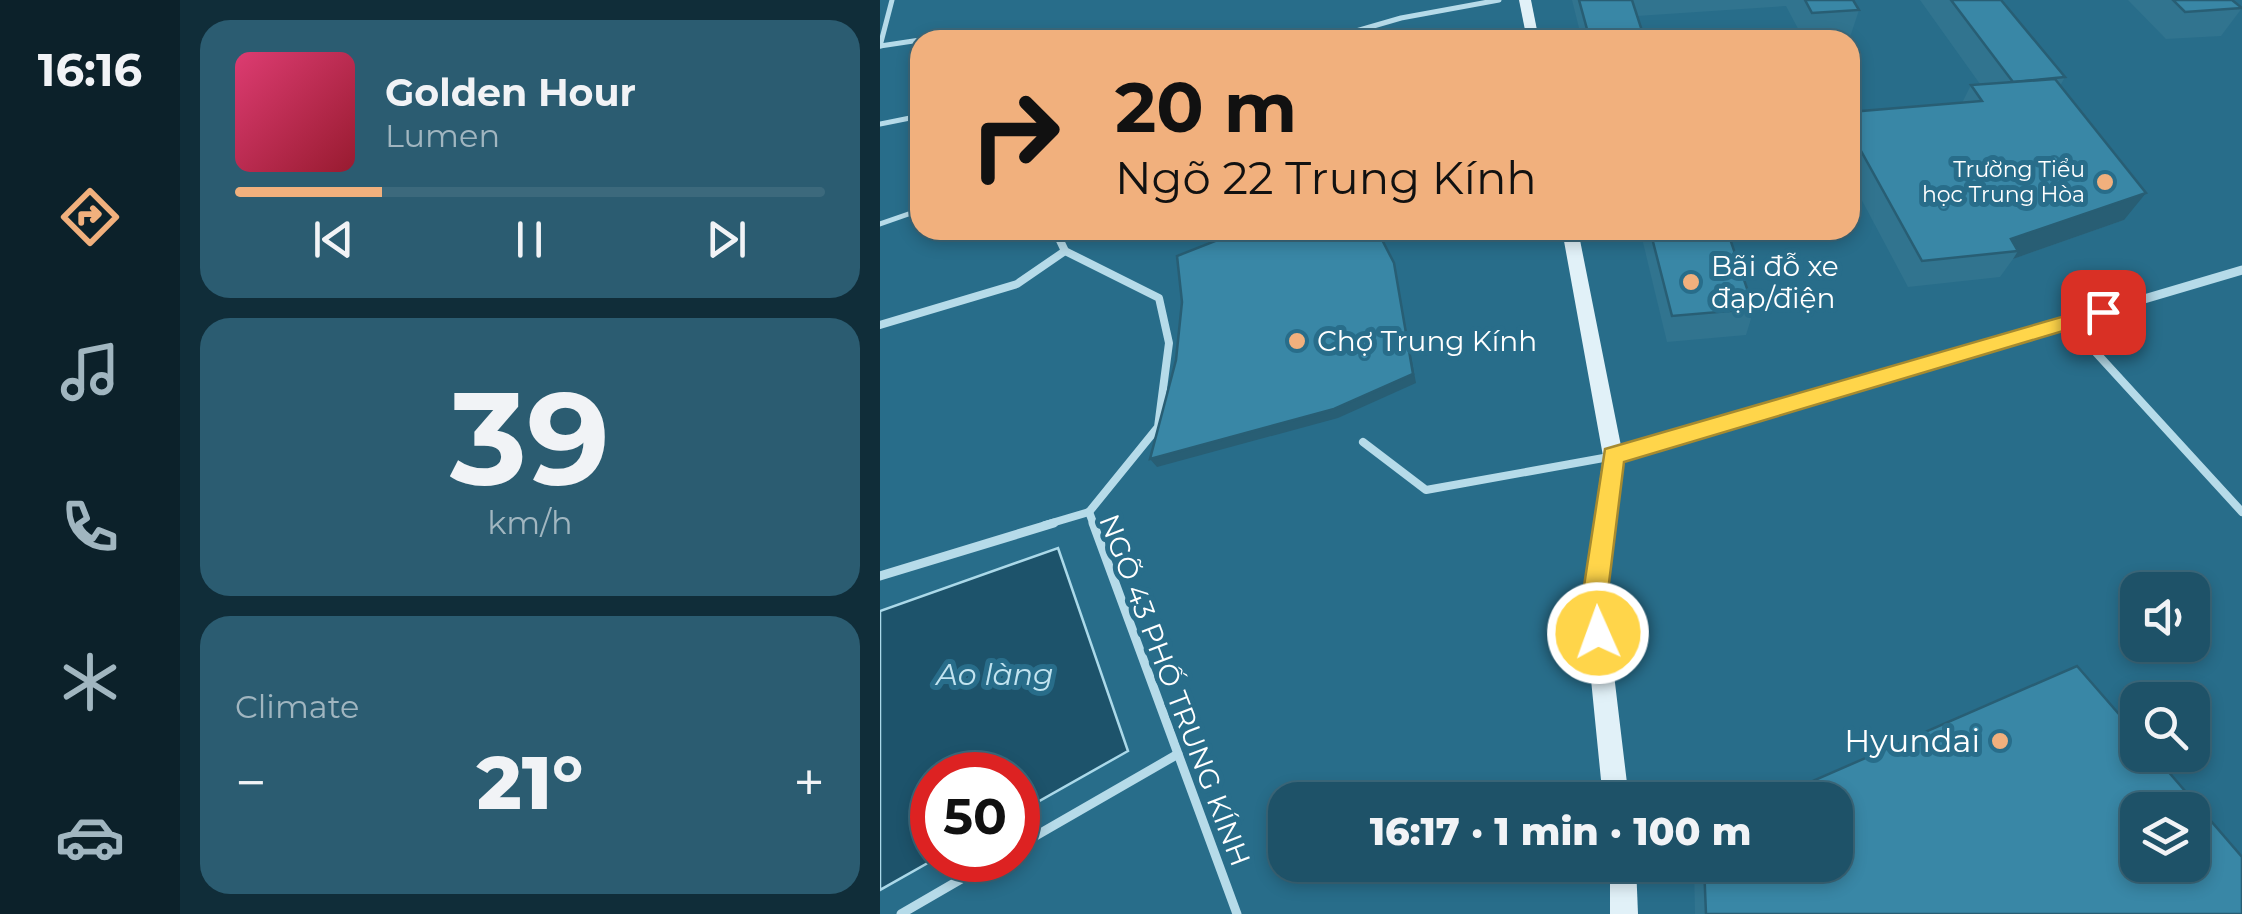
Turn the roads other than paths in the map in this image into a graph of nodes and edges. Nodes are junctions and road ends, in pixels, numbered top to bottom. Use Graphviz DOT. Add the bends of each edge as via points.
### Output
graph roads {
  1 [pos="892,0"];
  2 [pos="1499,0"];
  3 [pos="1525,0"];
  4 [pos="1359,30"];
  5 [pos="1531,30"];
  6 [pos="910,42"];
  7 [pos="880,46"];
  8 [pos="910,118"];
  9 [pos="880,124"];
  10 [pos="910,214"];
  11 [pos="880,224"];
  12 [pos="1060,240"];
  13 [pos="1572,240"];
  14 [pos="1065,251"];
  15 [pos="2242,270"];
  16 [pos="2068,322"];
  17 [pos="880,325"];
  18 [pos="1363,442"];
  19 [pos="1613,456"];
  20 [pos="1089,512"];
  21 [pos="2242,512"];
  22 [pos="880,576"];
  23 [pos="1178,754"];
  24 [pos="1614,782"];
  25 [pos="1040,833"];
  26 [pos="956,882"];
  27 [pos="1623,882"];
  28 [pos="901,914"];
  29 [pos="1237,914"];
  30 [pos="1624,914"];
  1 -- 7 [label="lane"];
  2 -- 4 [label="lane"];
  3 -- 5 [label="main road"];
  6 -- 7 [label="lane"];
  8 -- 9 [label="lane"];
  10 -- 11 [label="lane"];
  12 -- 14 [label="lane"];
  13 -- 19 [label="main road"];
  14 -- 17 [label="lane" via="1017,284"];
  14 -- 20 [label="lane" via="1160,298 1169,343 1158,427"];
  15 -- 16 [label="street"];
  16 -- 19 [label="street"];
  16 -- 21 [label="lane"];
  18 -- 19 [label="lane" via="1426,490"];
  19 -- 24 [label="main road" via="1594,599"];
  20 -- 22 [label="lane, NGÕ 43 PHỐ TRUNG KÍNH"];
  20 -- 23 [label="lane, NGÕ 43 PHỐ TRUNG KÍNH"];
  23 -- 25 [label="lane"];
  23 -- 29 [label="lane, NGÕ 43 PHỐ TRUNG KÍNH"];
  26 -- 28 [label="lane"];
  27 -- 30 [label="main road"];
}
